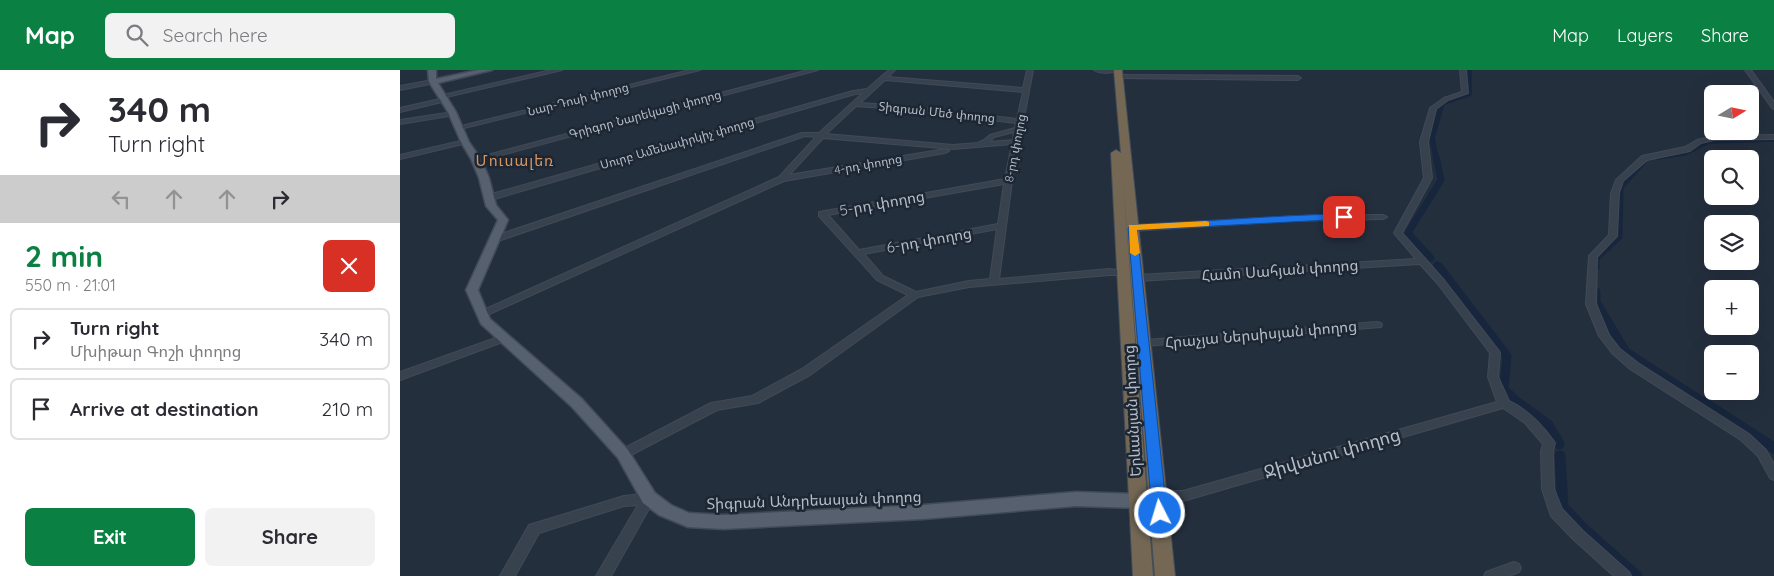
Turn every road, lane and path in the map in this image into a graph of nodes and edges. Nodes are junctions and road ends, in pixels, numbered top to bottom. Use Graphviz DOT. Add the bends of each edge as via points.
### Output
graph roads {
  1 [pos="488,70"];
  2 [pos="559,70"];
  3 [pos="697,70"];
  4 [pos="815,70"];
  5 [pos="892,70"];
  6 [pos="1030,70"];
  7 [pos="1098,70"];
  8 [pos="1463,70"];
  9 [pos="1748,70"];
  10 [pos="1115,72"];
  11 [pos="432,76"];
  12 [pos="882,78"];
  13 [pos="1298,78"];
  14 [pos="400,88"];
  15 [pos="1026,90"];
  16 [pos="867,91"];
  17 [pos="443,98"];
  18 [pos="853,104"];
  19 [pos="1774,107"];
  20 [pos="400,110"];
  21 [pos="453,114"];
  22 [pos="1020,121"];
  23 [pos="400,122"];
  24 [pos="460,128"];
  25 [pos="1018,129"];
  26 [pos="822,136"];
  27 [pos="1774,137"];
  28 [pos="465,142"];
  29 [pos="1015,142"];
  30 [pos="980,144"];
  31 [pos="953,147"];
  32 [pos="1121,156"];
  33 [pos="400,157"];
  34 [pos="476,159"];
  35 [pos="782,179"];
  36 [pos="1008,181"];
  37 [pos="488,198"];
  38 [pos="1383,217"];
  39 [pos="1002,226"];
  40 [pos="1132,228"];
  41 [pos="495,239"];
  42 [pos="857,253"];
  43 [pos="1423,261"];
  44 [pos="1131,276"];
  45 [pos="994,283"];
  46 [pos="915,295"];
  47 [pos="482,314"];
  48 [pos="1377,325"];
  49 [pos="504,338"];
  50 [pos="1145,343"];
  51 [pos="400,376"];
  52 [pos="1504,404"];
  53 [pos="1132,406"];
  54 [pos="1151,407"];
  55 [pos="623,454"];
  56 [pos="1774,475"];
  57 [pos="1158,496"];
  58 [pos="649,498"];
  59 [pos="1138,500"];
  60 [pos="1514,568"];
  61 [pos="507,576"];
  62 [pos="603,576"];
  63 [pos="1143,576"];
  64 [pos="1165,576"];
  65 [pos="1490,576"];
  66 [pos="1624,576"];
  1 -- 11 [label="main road"];
  2 -- 17 [label="street"];
  3 -- 24 [label="street, Նար-Դոսի փողոց"];
  4 -- 34 [label="street, Գրիգոր Նարեկացի փողոց"];
  5 -- 12 [label="street, Տիգրան Մեծ փողոց"];
  6 -- 15 [label="street, 8-րդ փողոց"];
  7 -- 10 [label="street"];
  8 -- 43 [label="street" via="1465,93 1446,99 1433,108 1424,142 1428,178 1398,233"];
  9 -- 19 [label="street"];
  10 -- 13 [label="street"];
  10 -- 32 [label="highway"];
  11 -- 14 [label="street"];
  11 -- 17 [label="main road, Տիգրան Անդրեասյան փողոց"];
  12 -- 15 [label="street, Տիգրան Մեծ փողոց"];
  12 -- 16 [label="street, Տիգրան Մեծ փողոց"];
  15 -- 22 [label="street, 8-րդ փողոց"];
  16 -- 18 [label="street, Տիգրան Մեծ փողոց"];
  16 -- 37 [label="street, Սուրբ Ամենափրկիչ փողոց"];
  17 -- 20 [label="street"];
  17 -- 21 [label="main road, Տիգրան Անդրեասյան փողոց"];
  18 -- 22 [label="street, Տիգրան Մեծ փողոց"];
  18 -- 26 [label="street, Տիգրան Մեծ փողոց"];
  21 -- 23 [label="street"];
  21 -- 24 [label="main road, Տիգրան Անդրեասյան փողոց"];
  22 -- 25 [label="street, 8-րդ փողոց"];
  24 -- 28 [label="main road, Տիգրան Անդրեասյան փողոց"];
  25 -- 29 [label="street, 8-րդ փողոց"];
  25 -- 30 [label="street" via="997,134"];
  26 -- 31 [label="street"];
  26 -- 35 [label="street, Տիգրան Մեծ փողոց"];
  26 -- 41 [label="street" via="804,134"];
  27 -- 56 [label="street" via="1699,141 1680,151 1645,158 1634,166 1620,180 1615,192 1612,236 1593,256 1591,304 1604,336 1616,351 1745,437 1762,453"];
  28 -- 33 [label="street"];
  28 -- 34 [label="main road, Տիգրան Անդրեասյան փողոց"];
  29 -- 30 [label="street"];
  29 -- 36 [label="street, 8-րդ փողոց"];
  30 -- 31 [label="street"];
  31 -- 35 [label="street, 4-րդ փողոց"];
  32 -- 40 [label="highway, Երևանյան փողոց"];
  32 -- 44 [label="highway, Երևանյան փողոց"];
  34 -- 37 [label="main road, Տիգրան Անդրեասյան փողոց"];
  35 -- 47 [label="street"];
  36 -- 39 [label="street, 8-րդ փողոց"];
  36 -- 42 [label="street, 5-րդ փողոց" via="822,214"];
  37 -- 41 [label="main road, Տիգրան Անդրեասյան փողոց" via="503,220"];
  38 -- 40 [label="street" via="1286,218"];
  39 -- 42 [label="street, 6-րդ փողոց"];
  39 -- 45 [label="street, 8-րդ փողոց"];
  40 -- 44 [label="highway, Երևանյան փողոց"];
  41 -- 47 [label="main road, Տիգրան Անդրեասյան փողոց" via="472,290"];
  42 -- 46 [label="street, 5-րդ փողոց" via="880,278"];
  43 -- 44 [label="street, Համո Սահյան փողոց"];
  43 -- 52 [label="street" via="1495,352 1493,377"];
  44 -- 45 [label="street, Համո Սահյան փողոց" via="1109,272"];
  44 -- 50 [label="highway, Երևանյան փողոց"];
  44 -- 53 [label="highway, Երևանյան փողոց"];
  45 -- 46 [label="street, Համո Սահյան փողոց" via="969,284"];
  46 -- 55 [label="street" via="806,372 754,400 714,406"];
  47 -- 49 [label="main road, Տիգրան Անդրեասյան փողոց" via="485,321"];
  48 -- 50 [label="street, Հրաչյա Ներսիսյան փողոց"];
  49 -- 51 [label="street"];
  49 -- 55 [label="main road, Տիգրան Անդրեասյան փողոց" via="577,403"];
  50 -- 54 [label="highway, Երևանյան փողոց"];
  52 -- 57 [label="street, Ջիվանու փողոց" via="1183,496"];
  52 -- 66 [label="street" via="1528,418 1549,444 1548,489 1556,512"];
  53 -- 54 [label="highway" via="1141,402"];
  53 -- 59 [label="highway, Երևանյան փողոց"];
  54 -- 57 [label="highway, Երևանյան փողոց"];
  55 -- 58 [label="main road, Տիգրան Անդրեասյան փողոց"];
  57 -- 64 [label="highway, Երևանյան փողոց"];
  58 -- 59 [label="main road, Տիգրան Անդրեասյան փողոց" via="665,510 688,520 723,522 923,512 1076,499"];
  58 -- 61 [label="street" via="624,501 534,529"];
  58 -- 62 [label="street"];
  59 -- 63 [label="highway, Երևանյան փողոց"];
  60 -- 65 [label="street"];
}
